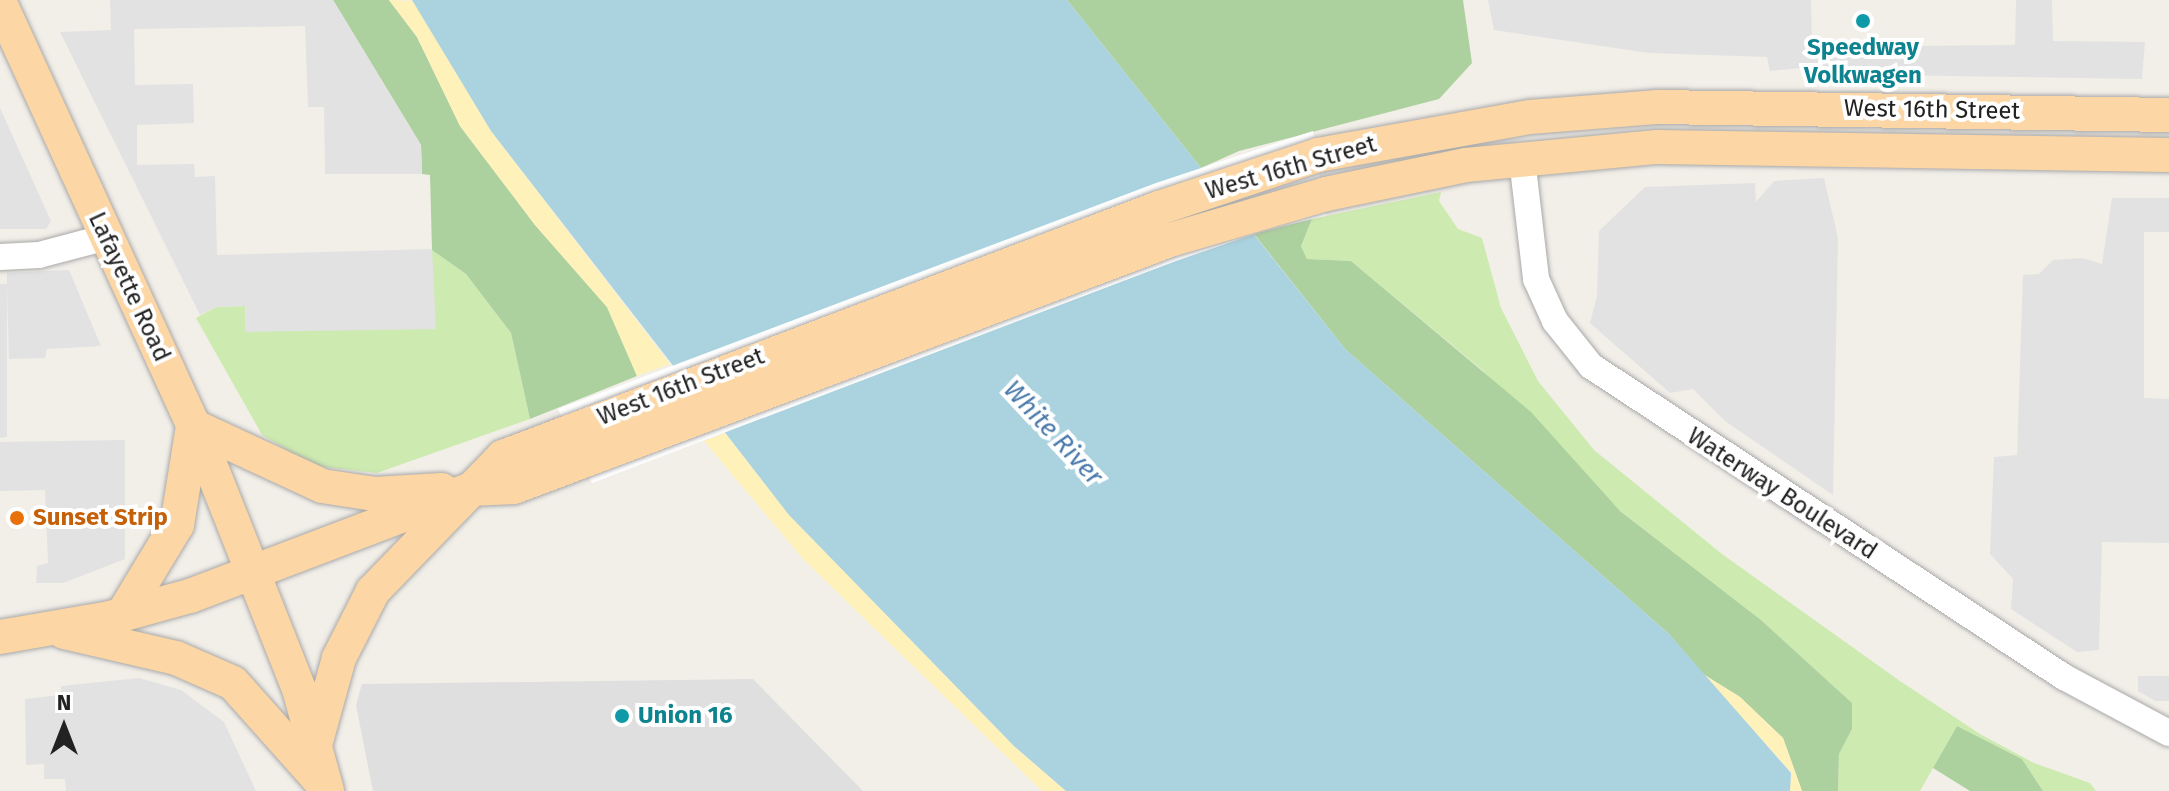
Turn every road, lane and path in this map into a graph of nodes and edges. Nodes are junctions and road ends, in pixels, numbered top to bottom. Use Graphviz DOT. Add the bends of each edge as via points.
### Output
graph roads {
  1 [pos="0,3"];
  2 [pos="2169,115"];
  3 [pos="2169,155"];
  4 [pos="1522,159"];
  5 [pos="107,237"];
  6 [pos="0,257"];
  7 [pos="193,426"];
  8 [pos="471,489"];
  9 [pos="254,573"];
  10 [pos="123,614"];
  11 [pos="52,630"];
  12 [pos="0,637"];
  13 [pos="2141,718"];
  14 [pos="2169,719"];
  15 [pos="2169,733"];
  16 [pos="315,745"];
  17 [pos="327,790"];
  1 -- 5 [label="main road, Lafayette Road"];
  2 -- 8 [label="main road, West 16th Street" via="1656,107 1516,119 1318,155 1159,208 550,436 503,457"];
  3 -- 4 [label="main road, West 16th Street" via="1657,147"];
  4 -- 8 [label="main road, West 16th Street" via="1326,194 1170,240 514,487"];
  4 -- 13 [label="street, Waterway Boulevard" via="1536,279 1555,321 1582,358 1618,388 2064,677"];
  5 -- 6 [label="street" via="39,255"];
  5 -- 7 [label="main road, Lafayette Road"];
  7 -- 8 [label="main road" via="322,486 375,494"];
  7 -- 9 [label="main road, Lafayette Road"];
  7 -- 10 [label="main road" via="177,525"];
  8 -- 9 [label="main road, West 16th Street"];
  8 -- 16 [label="main road" via="373,591 339,658"];
  9 -- 10 [label="main road, West 16th Street"];
  9 -- 16 [label="main road, Lafayette Road"];
  10 -- 11 [label="main road, West 16th Street"];
  11 -- 12 [label="main road, West 16th Street"];
  11 -- 17 [label="main road" via="176,658 233,683"];
  13 -- 14 [label="street"];
  13 -- 15 [label="street, Waterway Boulevard"];
  16 -- 17 [label="main road, Lafayette Road"];
}
